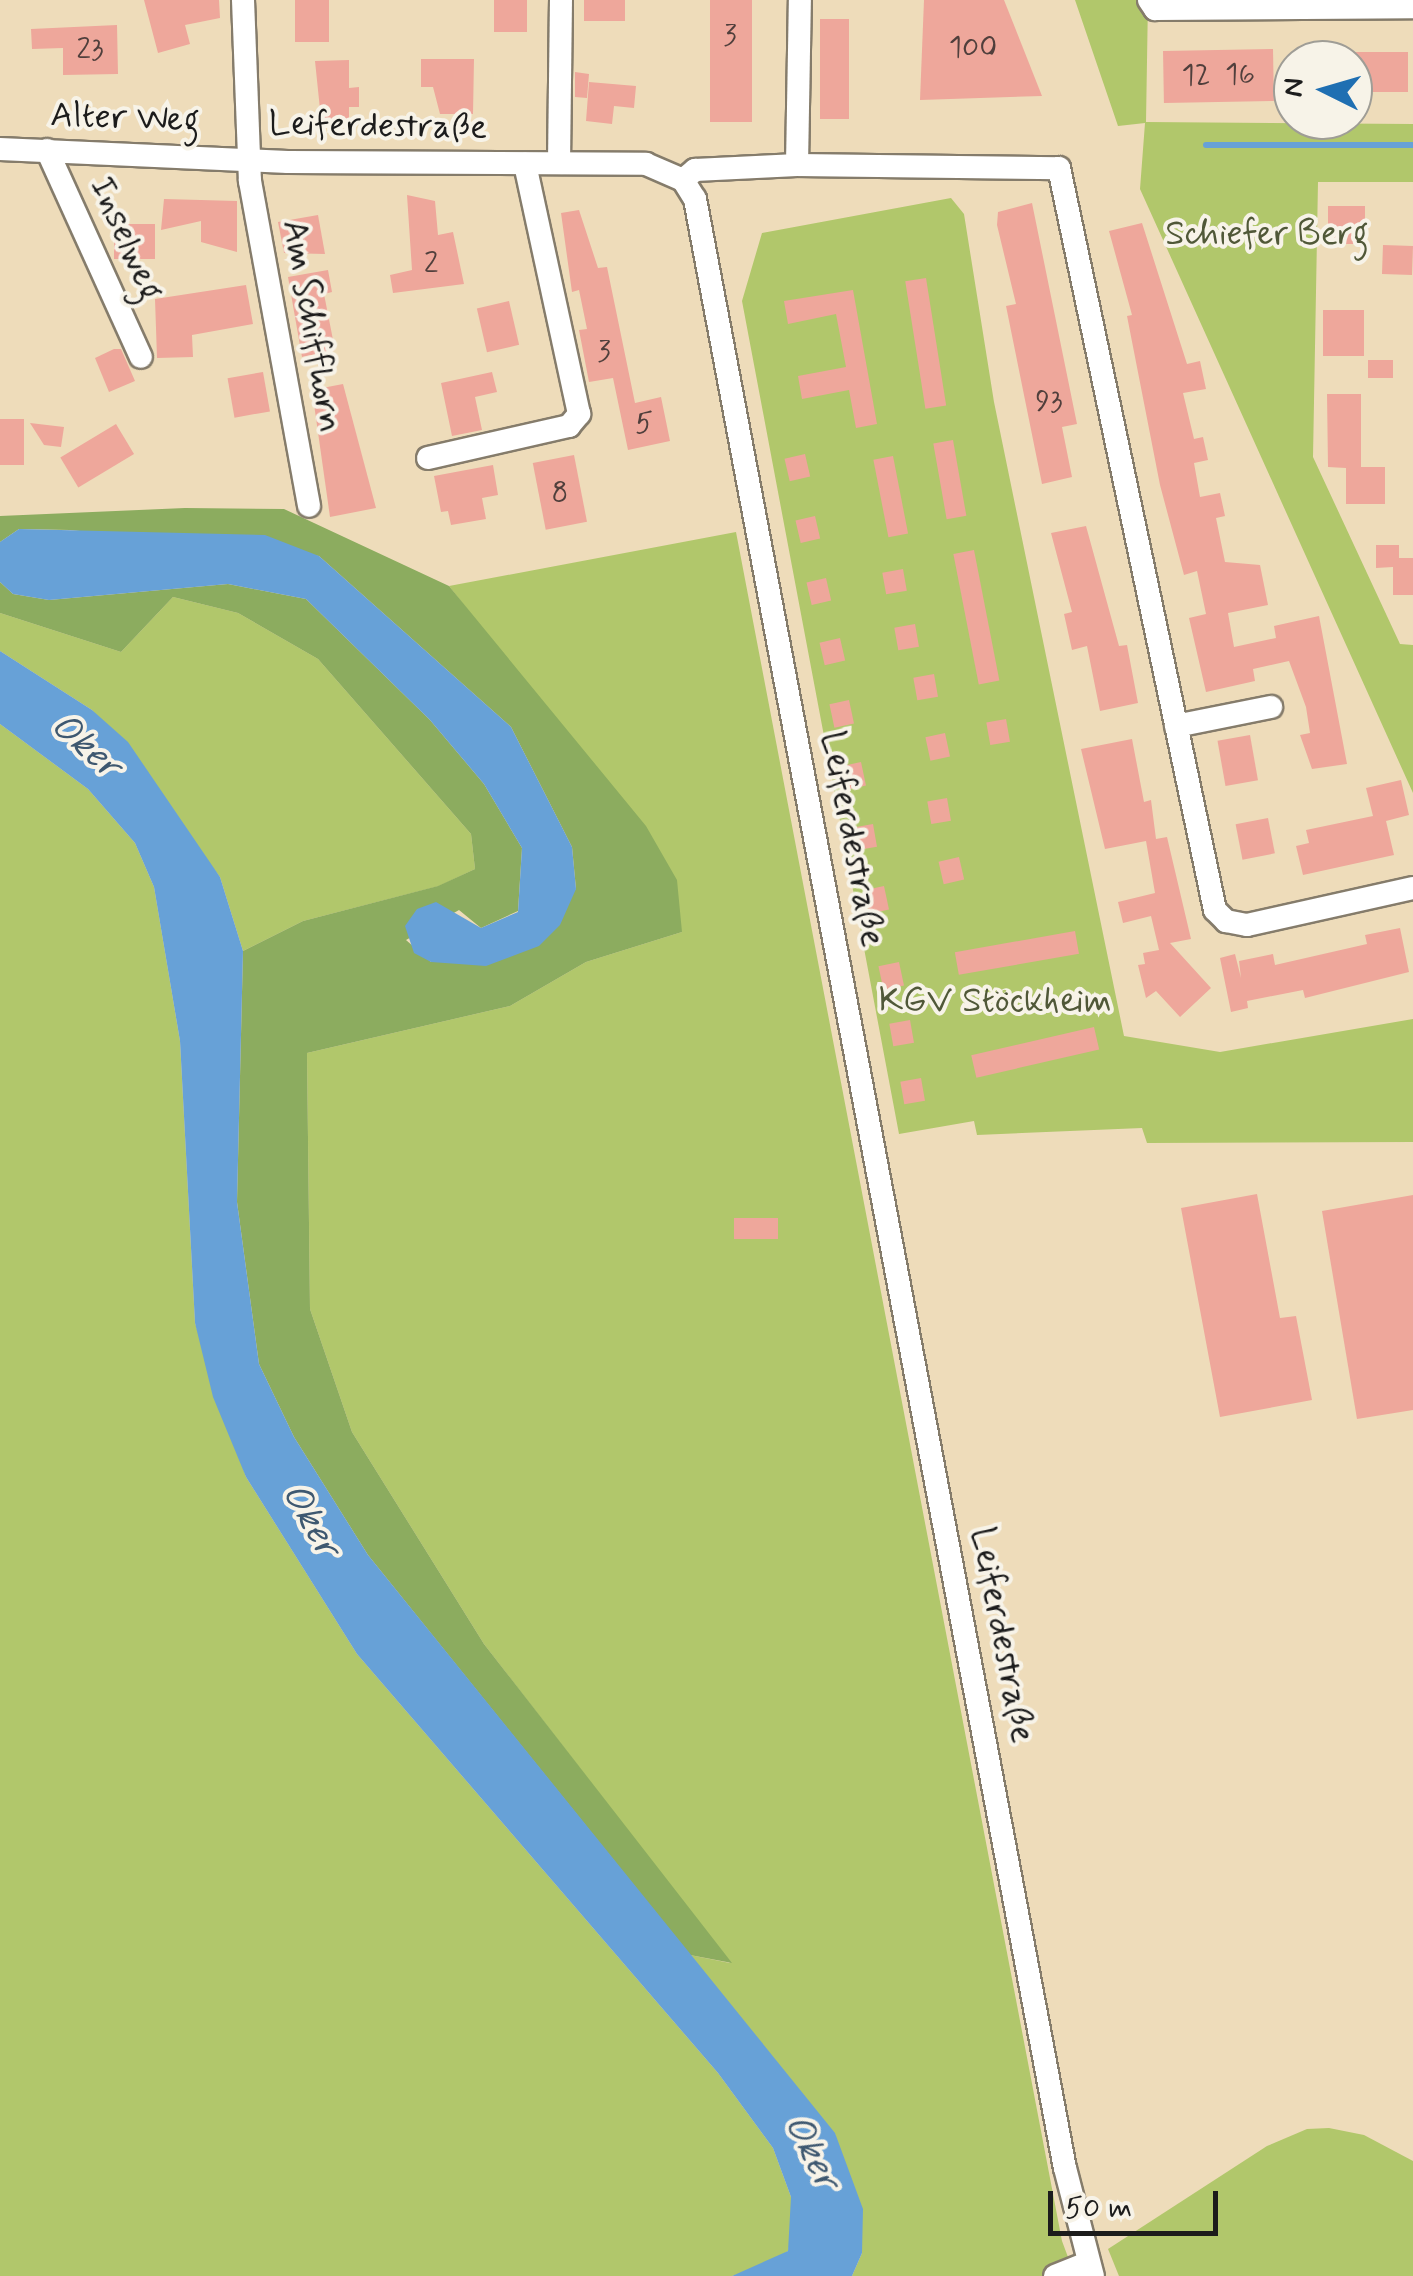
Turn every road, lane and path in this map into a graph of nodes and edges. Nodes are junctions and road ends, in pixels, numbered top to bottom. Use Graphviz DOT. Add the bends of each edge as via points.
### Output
graph roads {
  1 [pos="242,0"];
  2 [pos="561,0"];
  3 [pos="800,0"];
  4 [pos="1149,0"];
  5 [pos="1413,7"];
  6 [pos="0,149"];
  7 [pos="47,150"];
  8 [pos="248,157"];
  9 [pos="525,164"];
  10 [pos="559,164"];
  11 [pos="797,164"];
  12 [pos="683,180"];
  13 [pos="141,357"];
  14 [pos="428,458"];
  15 [pos="309,506"];
  16 [pos="1271,707"];
  17 [pos="1176,726"];
  18 [pos="1413,888"];
  19 [pos="1091,2270"];
  20 [pos="1055,2276"];
  1 -- 8 [label="street, Leiferdestraße"];
  2 -- 10 [label="street"];
  3 -- 11 [label="street"];
  4 -- 5 [label="street" via="1154,9"];
  6 -- 7 [label="street, Alter Weg"];
  7 -- 8 [label="street, Alter Weg"];
  7 -- 13 [label="street, Inselweg"];
  8 -- 9 [label="street, Leiferdestraße"];
  8 -- 15 [label="street, Am Schiffhorn"];
  9 -- 10 [label="street, Leiferdestraße"];
  9 -- 14 [label="street" via="579,414 570,426"];
  10 -- 12 [label="street, Leiferdestraße" via="646,164"];
  11 -- 12 [label="street" via="695,170"];
  11 -- 17 [label="street" via="1059,168"];
  12 -- 19 [label="street, Leiferdestraße" via="704,235 1061,2149"];
  16 -- 17 [label="street"];
  17 -- 18 [label="street" via="1215,910 1226,921 1246,925"];
  19 -- 20 [label="street"];
}
